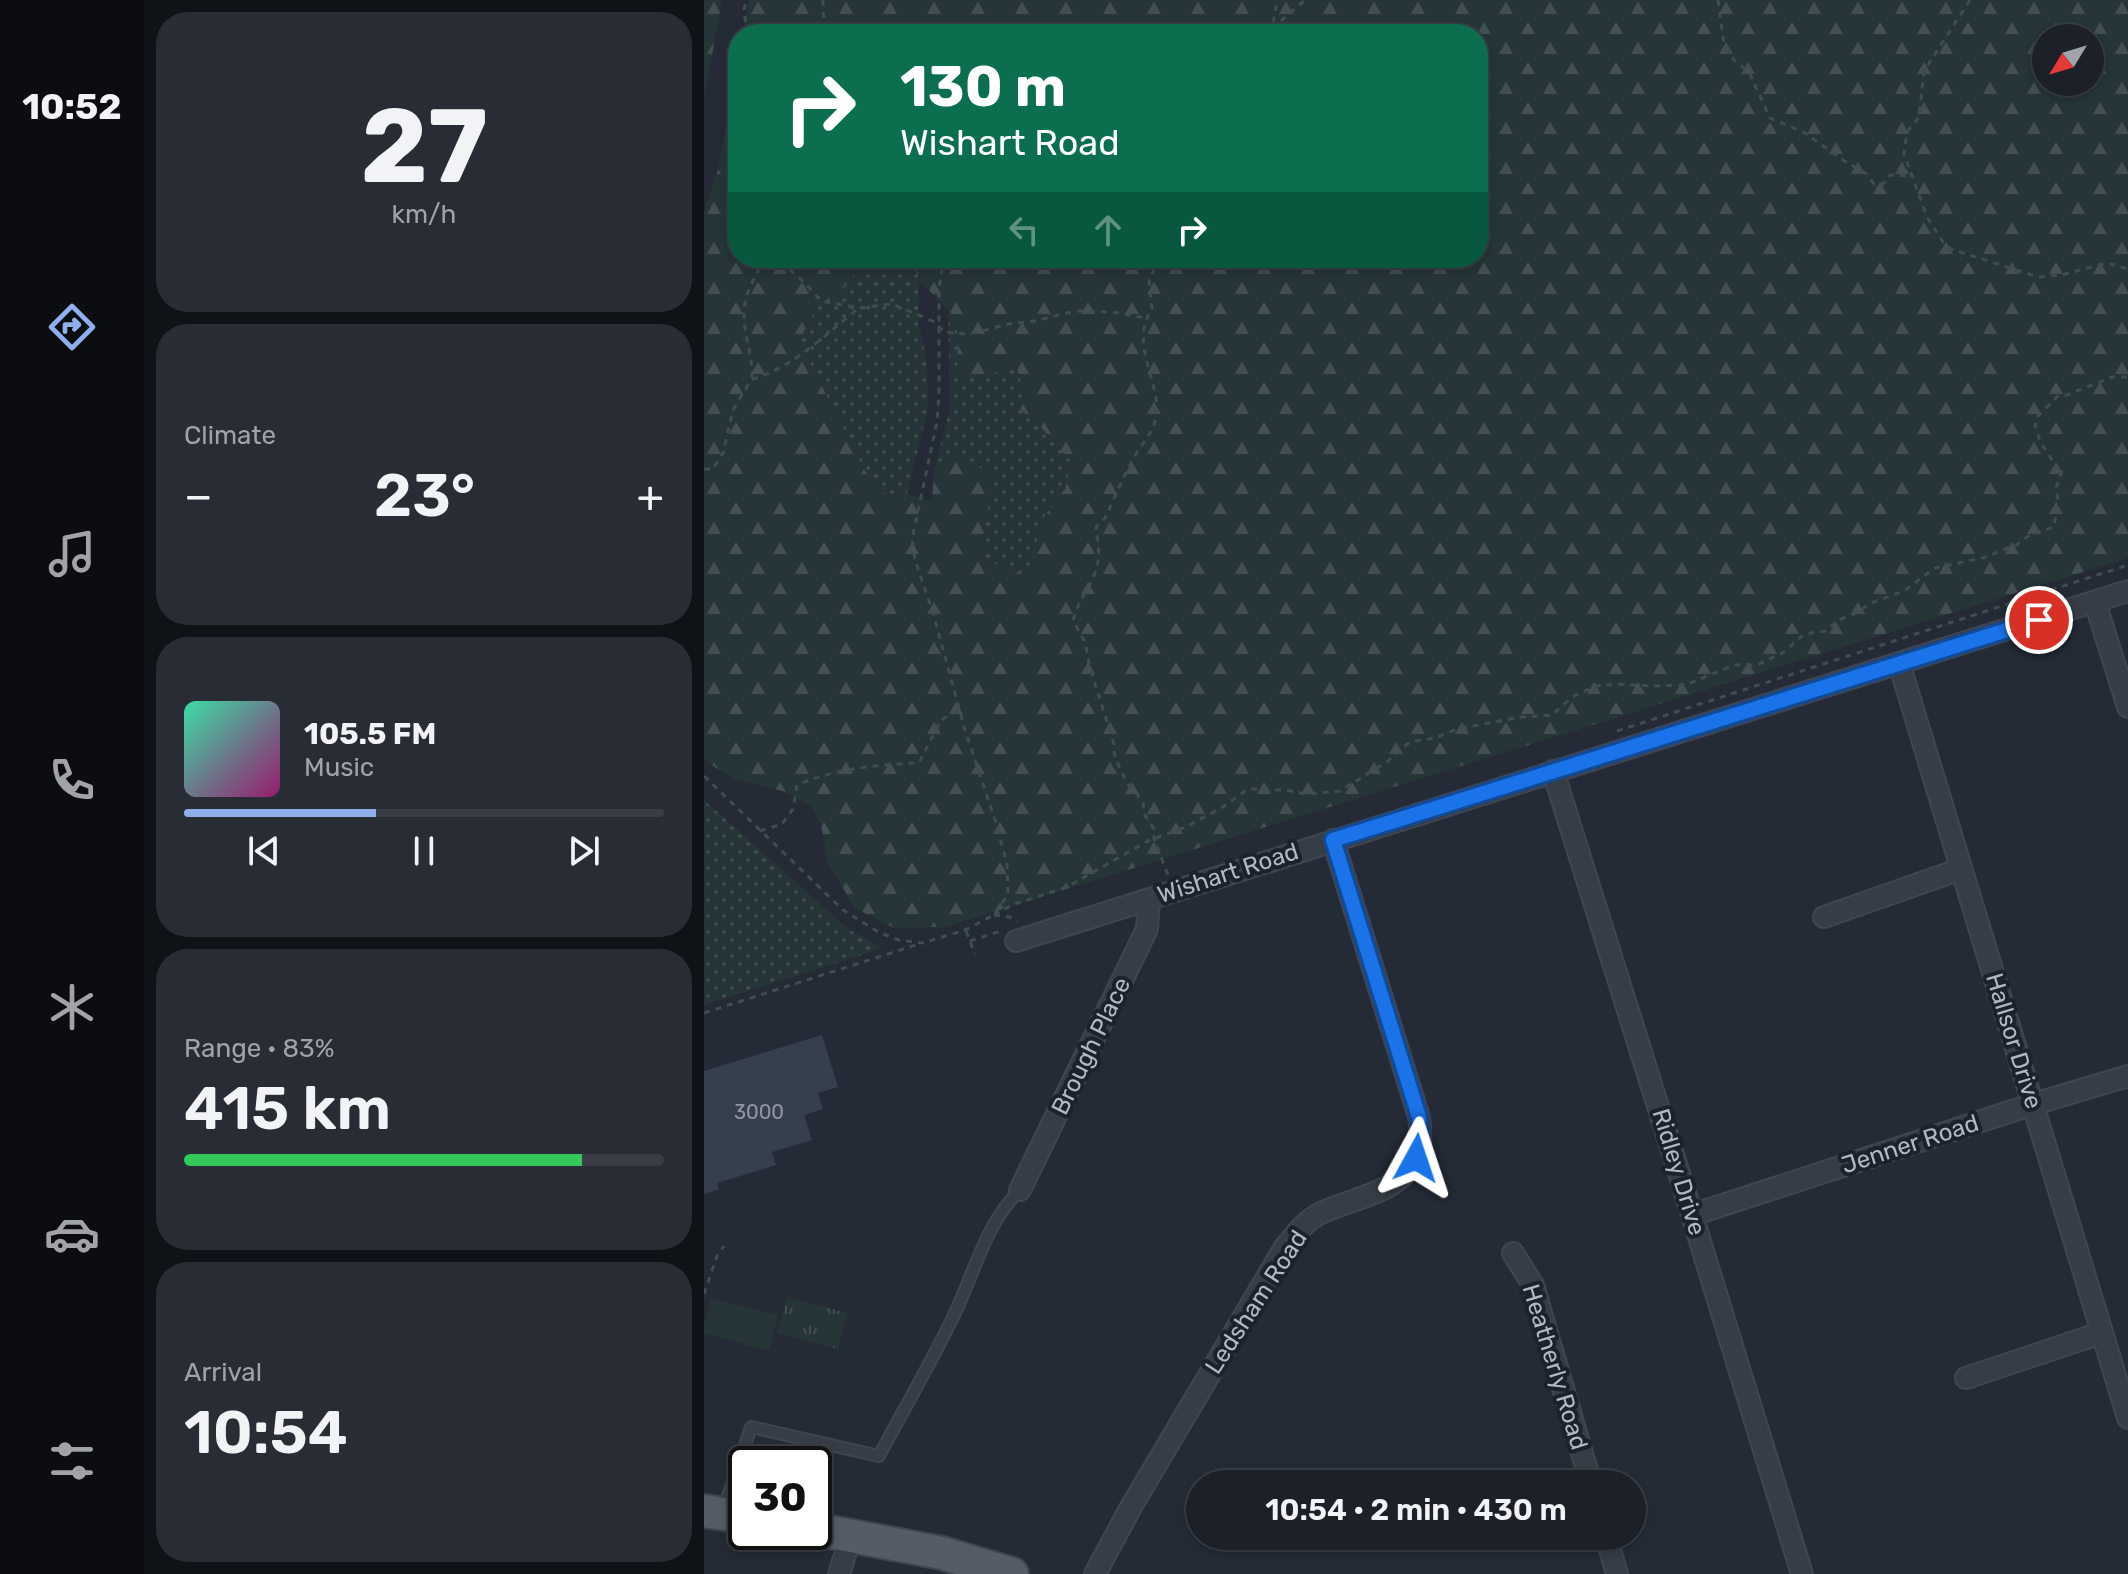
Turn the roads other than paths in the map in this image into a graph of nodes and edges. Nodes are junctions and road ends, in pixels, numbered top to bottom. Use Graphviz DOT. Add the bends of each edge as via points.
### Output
graph roads {
  1 [pos="2128,591"];
  2 [pos="2095,602"];
  3 [pos="1899,663"];
  4 [pos="2128,707"];
  5 [pos="1553,771"];
  6 [pos="1333,840"];
  7 [pos="1961,869"];
  8 [pos="1149,899"];
  9 [pos="1824,917"];
  10 [pos="1018,933"];
  11 [pos="2128,1076"];
  12 [pos="2034,1104"];
  13 [pos="1020,1190"];
  14 [pos="1692,1215"];
  15 [pos="1513,1253"];
  16 [pos="2101,1333"];
  17 [pos="1966,1378"];
  18 [pos="2128,1418"];
  19 [pos="1587,1470"];
  20 [pos="724,1514"];
  21 [pos="832,1532"];
  22 [pos="851,1536"];
  23 [pos="1610,1550"];
  24 [pos="839,1574"];
  25 [pos="1012,1574"];
  26 [pos="1095,1574"];
  27 [pos="1617,1574"];
  28 [pos="1802,1574"];
  1 -- 2 [label="street, Wishart Road"];
  2 -- 3 [label="street, Wishart Road"];
  2 -- 4 [label="street"];
  3 -- 5 [label="street, Wishart Road"];
  3 -- 7 [label="street, Hallsor Drive"];
  5 -- 6 [label="street, Wishart Road"];
  5 -- 14 [label="street, Ridley Drive"];
  6 -- 8 [label="street, Wishart Road"];
  6 -- 26 [label="street, Ledsham Road" via="1419,1117 1416,1158 1406,1175 1389,1187 1320,1214 1285,1247"];
  7 -- 9 [label="street"];
  7 -- 12 [label="street, Hallsor Drive"];
  8 -- 10 [label="street, Wishart Road"];
  8 -- 13 [label="street, Brough Place" via="1147,929"];
  11 -- 12 [label="street, Jenner Road"];
  12 -- 14 [label="street, Jenner Road"];
  12 -- 16 [label="street, Hallsor Drive"];
  13 -- 20 [label="lane" via="1006,1203 978,1253 955,1313 879,1456 751,1427"];
  14 -- 28 [label="street, Ridley Drive"];
  15 -- 19 [label="street, Heatherly Road" via="1533,1285"];
  16 -- 17 [label="street"];
  16 -- 18 [label="street, Hallsor Drive"];
  21 -- 22 [label="main road"];
  22 -- 24 [label="street"];
  22 -- 25 [label="main road" via="942,1553"];
  23 -- 27 [label="street"];
}
